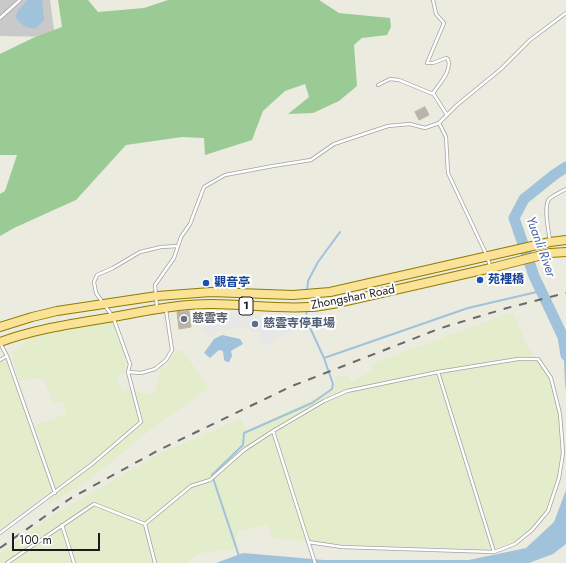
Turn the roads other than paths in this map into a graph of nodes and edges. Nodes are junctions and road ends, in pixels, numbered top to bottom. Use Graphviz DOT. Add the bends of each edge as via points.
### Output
graph roads {
  1 [pos="20,0"];
  2 [pos="433,0"];
  3 [pos="566,13"];
  4 [pos="0,18"];
  5 [pos="378,85"];
  6 [pos="433,94"];
  7 [pos="446,115"];
  8 [pos="439,123"];
  9 [pos="566,189"];
  10 [pos="566,240"];
  11 [pos="550,242"];
  12 [pos="178,246"];
  13 [pos="566,252"];
  14 [pos="487,256"];
  15 [pos="491,268"];
  16 [pos="211,292"];
  17 [pos="156,296"];
  18 [pos="104,303"];
  19 [pos="212,304"];
  20 [pos="166,307"];
  21 [pos="157,308"];
  22 [pos="113,317"];
  23 [pos="0,327"];
  24 [pos="0,342"];
  25 [pos="7,356"];
  26 [pos="0,360"];
  27 [pos="128,372"];
  28 [pos="438,372"];
  29 [pos="272,431"];
  30 [pos="54,493"];
  31 [pos="145,524"];
  32 [pos="62,525"];
  33 [pos="0,533"];
  34 [pos="309,544"];
  35 [pos="494,552"];
  36 [pos="7,563"];
  37 [pos="74,563"];
  38 [pos="155,563"];
  39 [pos="315,563"];
  1 -- 4 [label="lane"];
  2 -- 6 [label="lane" via="436,14 444,23 426,63 446,58 450,64"];
  3 -- 7 [label="lane" via="530,40 501,69"];
  5 -- 6 [label="lane" via="390,79 399,80"];
  6 -- 7 [label="lane"];
  7 -- 8 [label="lane"];
  8 -- 12 [label="lane" via="425,128 410,124 388,126 334,144 311,160 225,175 204,187 190,224"];
  8 -- 14 [label="lane" via="446,137 448,173"];
  9 -- 11 [label="lane" via="549,199 547,204"];
  10 -- 11 [label="main road, 1"];
  11 -- 14 [label="main road, 1"];
  12 -- 17 [label="lane" via="174,258 155,285"];
  12 -- 18 [label="lane" via="140,252 97,275 94,282 96,293"];
  13 -- 15 [label="main road, 1" via="550,253"];
  14 -- 15 [label="lane"];
  14 -- 16 [label="main road, Zhongshan Road / 1" via="330,292 293,295"];
  15 -- 19 [label="main road, Zhongshan Road / 1" via="376,295 310,307"];
  16 -- 17 [label="main road, Zhongshan Road / 1"];
  16 -- 19 [label="main road"];
  17 -- 18 [label="main road, Zhongshan Road / 1"];
  17 -- 21 [label="lane"];
  18 -- 22 [label="lane"];
  18 -- 23 [label="main road, Zhongshan Road / 1" via="32,317"];
  19 -- 20 [label="main road, Zhongshan Road / 1"];
  20 -- 21 [label="main road, Zhongshan Road / 1"];
  20 -- 27 [label="lane" via="172,350 166,360 155,369 141,373"];
  21 -- 22 [label="main road, Zhongshan Road / 1"];
  22 -- 24 [label="main road, Zhongshan Road / 1" via="59,325 23,333"];
  22 -- 27 [label="lane" via="130,364"];
  24 -- 25 [label="lane"];
  25 -- 26 [label="lane"];
  25 -- 30 [label="lane"];
  27 -- 30 [label="lane" via="141,422"];
  28 -- 29 [label="lane" via="347,391"];
  28 -- 35 [label="lane"];
  28 -- 35 [label="lane" via="518,359 538,359 551,378 560,414 563,453 559,478 548,511 532,530 514,544"];
  29 -- 31 [label="lane" via="244,450 210,480 191,486"];
  29 -- 34 [label="lane"];
  30 -- 33 [label="lane"];
  31 -- 32 [label="lane" via="94,504"];
  31 -- 38 [label="lane"];
  32 -- 36 [label="lane"];
  32 -- 37 [label="lane"];
  34 -- 35 [label="lane"];
  34 -- 39 [label="lane"];
}
